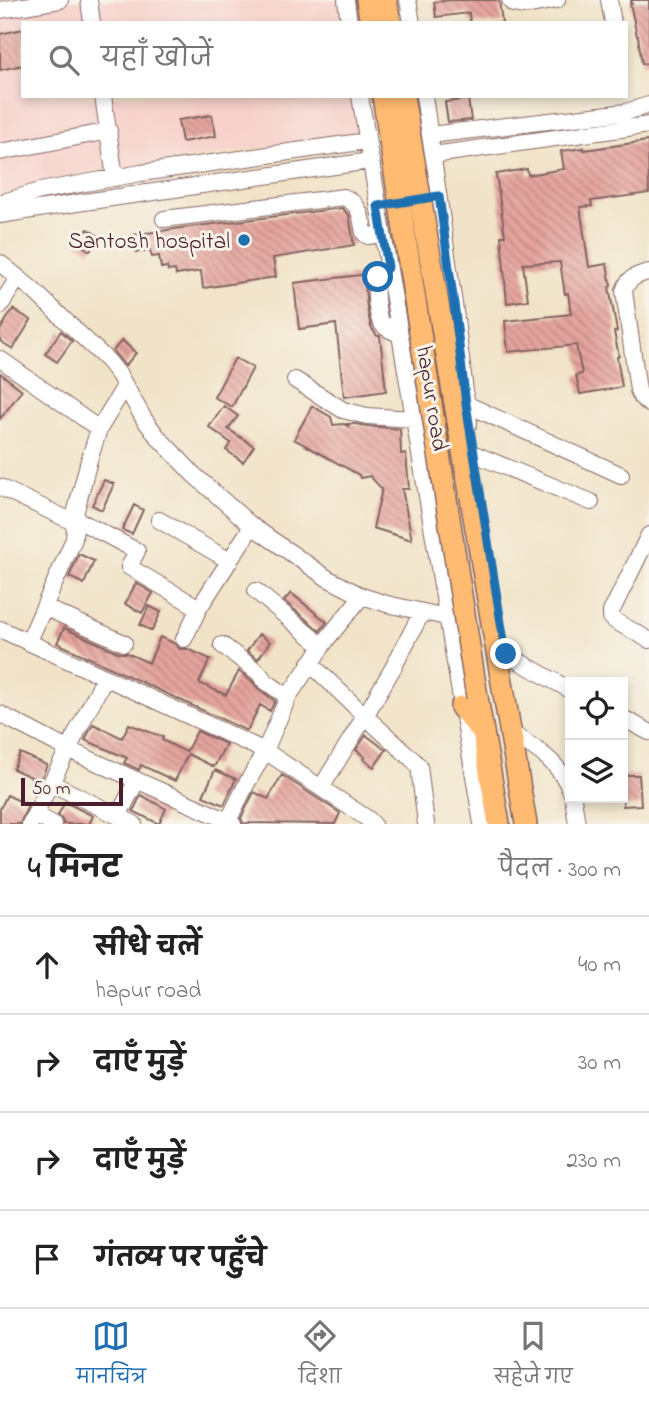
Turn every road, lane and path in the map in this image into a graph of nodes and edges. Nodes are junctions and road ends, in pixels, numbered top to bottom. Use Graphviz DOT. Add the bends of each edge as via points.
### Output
graph roads {
  1 [pos="60,0"];
  2 [pos="89,0"];
  3 [pos="346,0"];
  4 [pos="367,0"];
  5 [pos="386,0"];
  6 [pos="408,0"];
  7 [pos="510,0"];
  8 [pos="557,0"];
  9 [pos="609,0"];
  10 [pos="0,10"];
  11 [pos="92,21"];
  12 [pos="349,21"];
  13 [pos="371,21"];
  14 [pos="390,21"];
  15 [pos="412,21"];
  16 [pos="613,21"];
  17 [pos="103,98"];
  18 [pos="383,98"];
  19 [pos="403,98"];
  20 [pos="424,98"];
  21 [pos="361,99"];
  22 [pos="625,104"];
  23 [pos="649,105"];
  24 [pos="649,125"];
  25 [pos="109,131"];
  26 [pos="429,135"];
  27 [pos="367,141"];
  28 [pos="0,152"];
  29 [pos="433,155"];
  30 [pos="370,161"];
  31 [pos="272,175"];
  32 [pos="116,178"];
  33 [pos="439,196"];
  34 [pos="0,203"];
  35 [pos="276,206"];
  36 [pos="378,206"];
  37 [pos="0,215"];
  38 [pos="164,219"];
  39 [pos="382,234"];
  40 [pos="0,263"];
  41 [pos="649,272"];
  42 [pos="18,278"];
  43 [pos="0,306"];
  44 [pos="0,359"];
  45 [pos="295,380"];
  46 [pos="125,386"];
  47 [pos="466,404"];
  48 [pos="649,404"];
  49 [pos="414,419"];
  50 [pos="99,429"];
  51 [pos="474,454"];
  52 [pos="621,475"];
  53 [pos="0,487"];
  54 [pos="592,502"];
  55 [pos="74,520"];
  56 [pos="159,520"];
  57 [pos="252,526"];
  58 [pos="649,535"];
  59 [pos="230,561"];
  60 [pos="256,592"];
  61 [pos="362,596"];
  62 [pos="44,607"];
  63 [pos="199,608"];
  64 [pos="422,612"];
  65 [pos="446,617"];
  66 [pos="0,629"];
  67 [pos="184,639"];
  68 [pos="649,640"];
  69 [pos="29,641"];
  70 [pos="124,643"];
  71 [pos="222,645"];
  72 [pos="322,646"];
  73 [pos="506,654"];
  74 [pos="310,663"];
  75 [pos="105,677"];
  76 [pos="565,687"];
  77 [pos="288,697"];
  78 [pos="469,702"];
  79 [pos="507,714"];
  80 [pos="0,715"];
  81 [pos="365,716"];
  82 [pos="628,721"];
  83 [pos="649,733"];
  84 [pos="69,750"];
  85 [pos="265,751"];
  86 [pos="550,759"];
  87 [pos="517,767"];
  88 [pos="565,779"];
  89 [pos="137,780"];
  90 [pos="51,783"];
  91 [pos="321,788"];
  92 [pos="574,803"];
  93 [pos="118,816"];
  94 [pos="32,819"];
  95 [pos="230,823"];
  96 [pos="53,824"];
  97 [pos="134,824"];
  98 [pos="373,824"];
  99 [pos="426,824"];
  100 [pos="482,824"];
  101 [pos="499,824"];
  102 [pos="526,824"];
  103 [pos="577,824"];
  1 -- 10 [label="street"];
  2 -- 11 [label="street"];
  3 -- 12 [label="street"];
  4 -- 13 [label="main road"];
  5 -- 14 [label="main road"];
  6 -- 15 [label="street"];
  7 -- 8 [label="street" via="525,6"];
  9 -- 16 [label="street"];
  17 -- 25 [label="street"];
  18 -- 78 [label="main road, bridge"];
  19 -- 79 [label="main road, bridge"];
  20 -- 26 [label="street"];
  21 -- 27 [label="street, hapur road"];
  22 -- 23 [label="street"];
  22 -- 26 [label="street"];
  24 -- 29 [label="street"];
  25 -- 28 [label="street"];
  25 -- 32 [label="street"];
  26 -- 29 [label="street"];
  27 -- 30 [label="street, hapur road"];
  27 -- 32 [label="street"];
  29 -- 33 [label="street"];
  30 -- 31 [label="street"];
  30 -- 36 [label="street, hapur road"];
  31 -- 35 [label="street"];
  31 -- 37 [label="street"];
  32 -- 34 [label="street"];
  33 -- 36 [label="street"];
  33 -- 47 [label="street"];
  35 -- 38 [label="street"];
  35 -- 39 [label="street" via="344,197 359,209 364,233"];
  36 -- 39 [label="street, hapur road"];
  39 -- 49 [label="street, hapur road"];
  40 -- 42 [label="street"];
  41 -- 48 [label="street" via="631,278 624,291 638,390"];
  42 -- 43 [label="street"];
  42 -- 46 [label="street" via="107,361"];
  44 -- 50 [label="street"];
  45 -- 49 [label="street" via="343,410"];
  46 -- 50 [label="street"];
  46 -- 57 [label="street" via="157,436"];
  47 -- 51 [label="street"];
  47 -- 52 [label="street"];
  49 -- 65 [label="street, hapur road"];
  50 -- 55 [label="street"];
  51 -- 54 [label="street"];
  51 -- 73 [label="street"];
  53 -- 55 [label="street"];
  55 -- 62 [label="street" via="74,539"];
  55 -- 63 [label="street" via="137,551 129,567"];
  56 -- 59 [label="street"];
  57 -- 59 [label="street"];
  57 -- 61 [label="street" via="327,578"];
  58 -- 68 [label="street" via="611,617"];
  59 -- 63 [label="street"];
  60 -- 72 [label="street"];
  61 -- 64 [label="street"];
  61 -- 72 [label="street"];
  62 -- 69 [label="street"];
  62 -- 70 [label="street"];
  63 -- 67 [label="street"];
  64 -- 65 [label="street"];
  64 -- 81 [label="street"];
  65 -- 78 [label="street, hapur road"];
  66 -- 69 [label="street"];
  69 -- 75 [label="street"];
  71 -- 77 [label="street"];
  72 -- 74 [label="street"];
  73 -- 76 [label="street"];
  73 -- 79 [label="street" via="514,701"];
  74 -- 77 [label="street"];
  74 -- 81 [label="street"];
  75 -- 84 [label="street"];
  75 -- 85 [label="street"];
  77 -- 85 [label="street"];
  78 -- 100 [label="street, hapur road"];
  78 -- 101 [label="main road" via="482,731"];
  79 -- 86 [label="street"];
  79 -- 87 [label="main road"];
  80 -- 84 [label="street"];
  81 -- 91 [label="street"];
  81 -- 99 [label="street" via="419,766"];
  82 -- 83 [label="street"];
  84 -- 89 [label="street"];
  84 -- 90 [label="street"];
  85 -- 91 [label="street"];
  85 -- 95 [label="street"];
  86 -- 87 [label="street"];
  86 -- 88 [label="street"];
  87 -- 102 [label="main road"];
  89 -- 93 [label="street"];
  89 -- 95 [label="street"];
  90 -- 93 [label="street"];
  90 -- 94 [label="street"];
  91 -- 98 [label="street"];
  92 -- 103 [label="street"];
  93 -- 97 [label="street"];
  94 -- 96 [label="street"];
}
